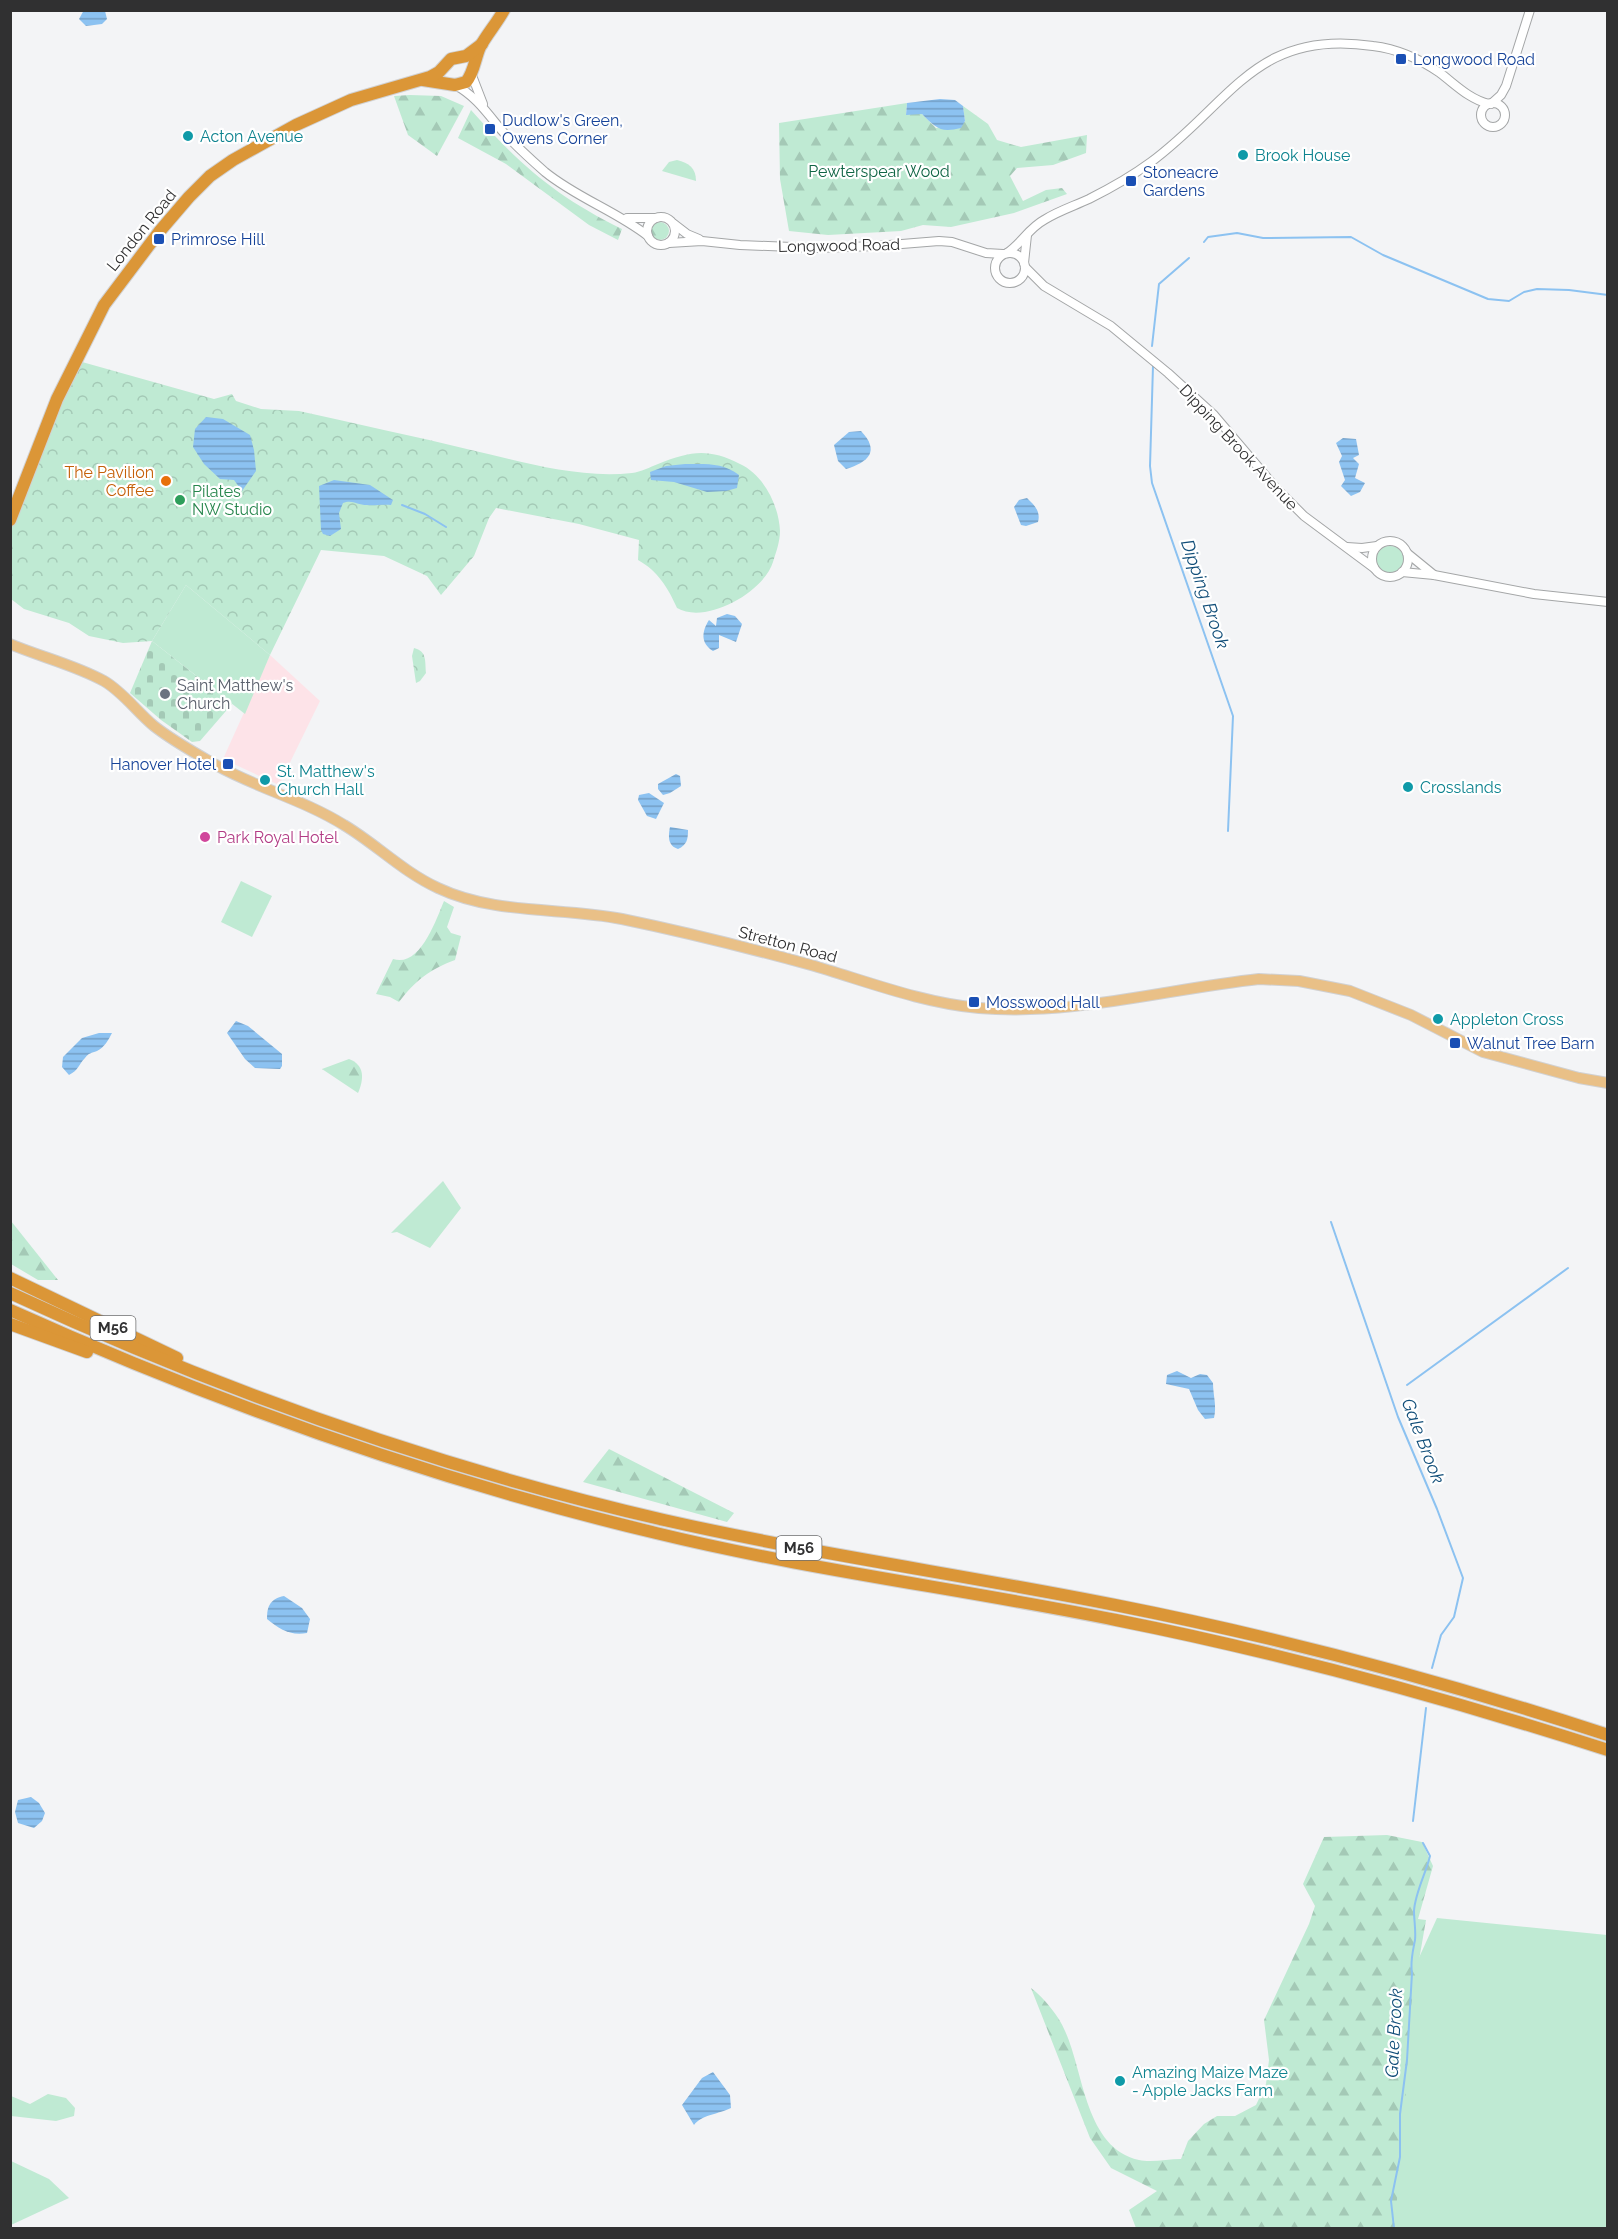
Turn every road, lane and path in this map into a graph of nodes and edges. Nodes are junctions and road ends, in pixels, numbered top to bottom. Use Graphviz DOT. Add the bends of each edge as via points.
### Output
graph roads {
  1 [pos="504,10"];
  2 [pos="1530,10"];
  3 [pos="482,44"];
  4 [pos="459,58"];
  5 [pos="445,66"];
  6 [pos="471,72"];
  7 [pos="419,81"];
  8 [pos="454,85"];
  9 [pos="1506,86"];
  10 [pos="1466,94"];
  11 [pos="1490,104"];
  12 [pos="486,109"];
  13 [pos="1504,113"];
  14 [pos="1482,118"];
  15 [pos="621,217"];
  16 [pos="656,218"];
  17 [pos="673,223"];
  18 [pos="1027,235"];
  19 [pos="648,236"];
  20 [pos="702,241"];
  21 [pos="669,243"];
  22 [pos="975,250"];
  23 [pos="1005,253"];
  24 [pos="1025,265"];
  25 [pos="994,269"];
  26 [pos="1015,283"];
  27 [pos="1044,286"];
  28 [pos="10,520"];
  29 [pos="1377,546"];
  30 [pos="1347,547"];
  31 [pos="1407,552"];
  32 [pos="1374,568"];
  33 [pos="1402,572"];
  34 [pos="1434,576"];
  35 [pos="1608,602"];
  36 [pos="10,644"];
  37 [pos="1608,1083"];
  38 [pos="10,1278"];
  39 [pos="10,1293"];
  40 [pos="10,1310"];
  41 [pos="10,1324"];
  42 [pos="166,1376"];
  43 [pos="214,1380"];
  44 [pos="1608,1735"];
  45 [pos="1608,1750"];
  1 -- 3 [label="highway"];
  2 -- 9 [label="street"];
  3 -- 4 [label="highway"];
  3 -- 6 [label="highway"];
  4 -- 5 [label="highway" via="451,59"];
  4 -- 6 [label="highway" via="467,62"];
  5 -- 7 [label="highway, London Road"];
  5 -- 8 [label="highway" via="445,76"];
  6 -- 8 [label="highway" via="466,82"];
  6 -- 12 [label="street"];
  7 -- 8 [label="highway, London Road"];
  7 -- 28 [label="highway, London Road" via="351,100 296,125 233,160 189,197 104,305 57,399"];
  8 -- 12 [label="street"];
  9 -- 11 [label="street"];
  9 -- 13 [label="street"];
  10 -- 11 [label="street"];
  10 -- 14 [label="street"];
  10 -- 18 [label="street" via="1427,64 1391,50 1333,44 1289,51 1250,72 1191,130 1142,168 1050,216"];
  11 -- 13 [label="street" via="1501,106"];
  11 -- 14 [label="street" via="1484,108"];
  12 -- 15 [label="street" via="546,173"];
  13 -- 14 [label="street" via="1504,120 1495,127 1485,124"];
  15 -- 16 [label="street"];
  15 -- 19 [label="street"];
  16 -- 17 [label="street" via="666,217"];
  16 -- 19 [label="street" via="647,227"];
  17 -- 20 [label="street, Longwood Road"];
  17 -- 21 [label="street" via="675,234"];
  18 -- 23 [label="street"];
  18 -- 24 [label="street"];
  19 -- 21 [label="street" via="658,245"];
  20 -- 21 [label="street, Longwood Road"];
  20 -- 22 [label="street, Longwood Road" via="816,248 939,241"];
  22 -- 23 [label="street, Longwood Road"];
  22 -- 25 [label="street, Longwood Road"];
  23 -- 24 [label="street" via="1019,256"];
  23 -- 25 [label="street" via="996,260"];
  24 -- 26 [label="street" via="1021,279"];
  24 -- 27 [label="street, Dipping Brook Avenue"];
  25 -- 26 [label="street" via="999,280"];
  26 -- 27 [label="street, Dipping Brook Avenue"];
  27 -- 30 [label="street, Dipping Brook Avenue" via="1111,326 1168,373 1214,415 1292,504"];
  29 -- 30 [label="street"];
  29 -- 31 [label="street" via="1393,541"];
  29 -- 32 [label="street" via="1372,557"];
  30 -- 32 [label="street, Dipping Brook Avenue"];
  31 -- 33 [label="street" via="1408,563"];
  31 -- 34 [label="street"];
  32 -- 33 [label="street" via="1387,577"];
  33 -- 34 [label="street"];
  34 -- 35 [label="street" via="1534,594"];
  36 -- 37 [label="main road, Stretton Road" via="101,680 152,724 192,750 240,777 336,820 411,874 468,899 617,918 807,964 923,998 978,1008 1058,1008 1258,979 1315,983 1365,996 1412,1015 1493,1056"];
  38 -- 43 [label="highway, M56" via="168,1353"];
  39 -- 43 [label="highway, M56"];
  40 -- 42 [label="highway, M56"];
  41 -- 42 [label="highway, M56" via="126,1366"];
  42 -- 45 [label="highway, M56" via="420,1468 593,1517 776,1558 1219,1642 1435,1697"];
  43 -- 44 [label="highway, M56" via="420,1452 592,1502 761,1541 1117,1605 1221,1628 1437,1683"];
}
